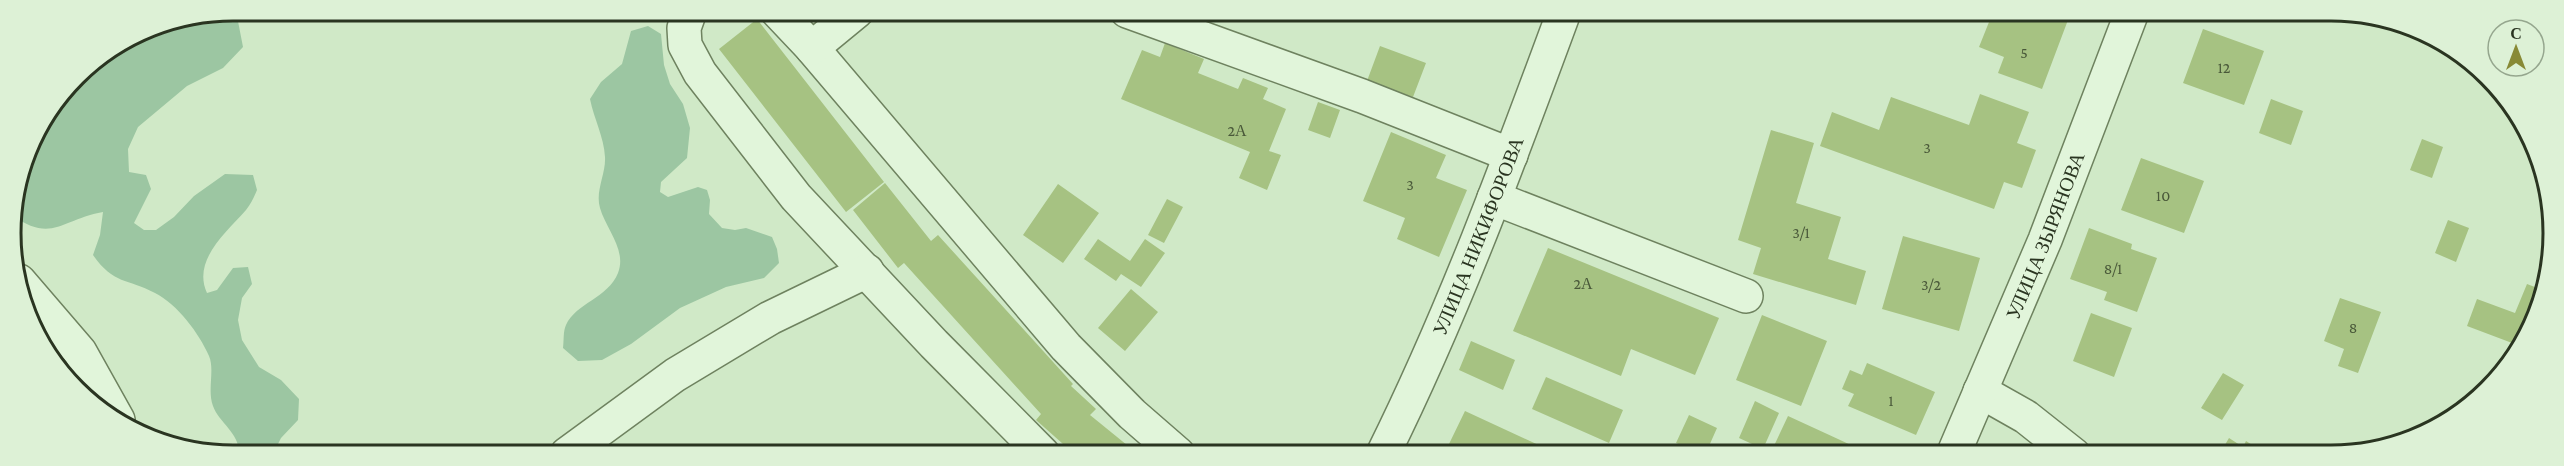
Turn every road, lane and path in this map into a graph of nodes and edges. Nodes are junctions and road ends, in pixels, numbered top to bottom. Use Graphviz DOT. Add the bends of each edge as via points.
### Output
graph roads {
  1 [pos="686,21"];
  2 [pos="786,21"];
  3 [pos="845,21"];
  4 [pos="1154,21"];
  5 [pos="1561,21"];
  6 [pos="2129,21"];
  7 [pos="812,48"];
  8 [pos="1511,155"];
  9 [pos="1494,198"];
  10 [pos="867,271"];
  11 [pos="30,293"];
  12 [pos="1746,296"];
  13 [pos="1980,391"];
  14 [pos="110,405"];
  15 [pos="579,445"];
  16 [pos="1034,445"];
  17 [pos="1168,445"];
  18 [pos="1387,445"];
  19 [pos="1957,445"];
  20 [pos="2061,445"];
  1 -- 10 [label="street" via="685,45 700,73 796,197"];
  2 -- 7 [label="street"];
  3 -- 7 [label="street"];
  4 -- 8 [label="street"];
  5 -- 8 [label="street, УЛИЦА НИКИФОРОВА"];
  6 -- 13 [label="street, УЛИЦА ЗЫРЯНОВА" via="2045,240"];
  7 -- 17 [label="street" via="1066,347"];
  8 -- 9 [label="street, УЛИЦА НИКИФОРОВА"];
  9 -- 12 [label="street"];
  9 -- 18 [label="street, УЛИЦА НИКИФОРОВА" via="1430,354"];
  10 -- 15 [label="street" via="770,318 675,375"];
  10 -- 16 [label="street"];
  11 -- 14 [label="street" via="80,352"];
  13 -- 19 [label="street, УЛИЦА ЗЫРЯНОВА"];
  13 -- 20 [label="street" via="2026,417"];
}
